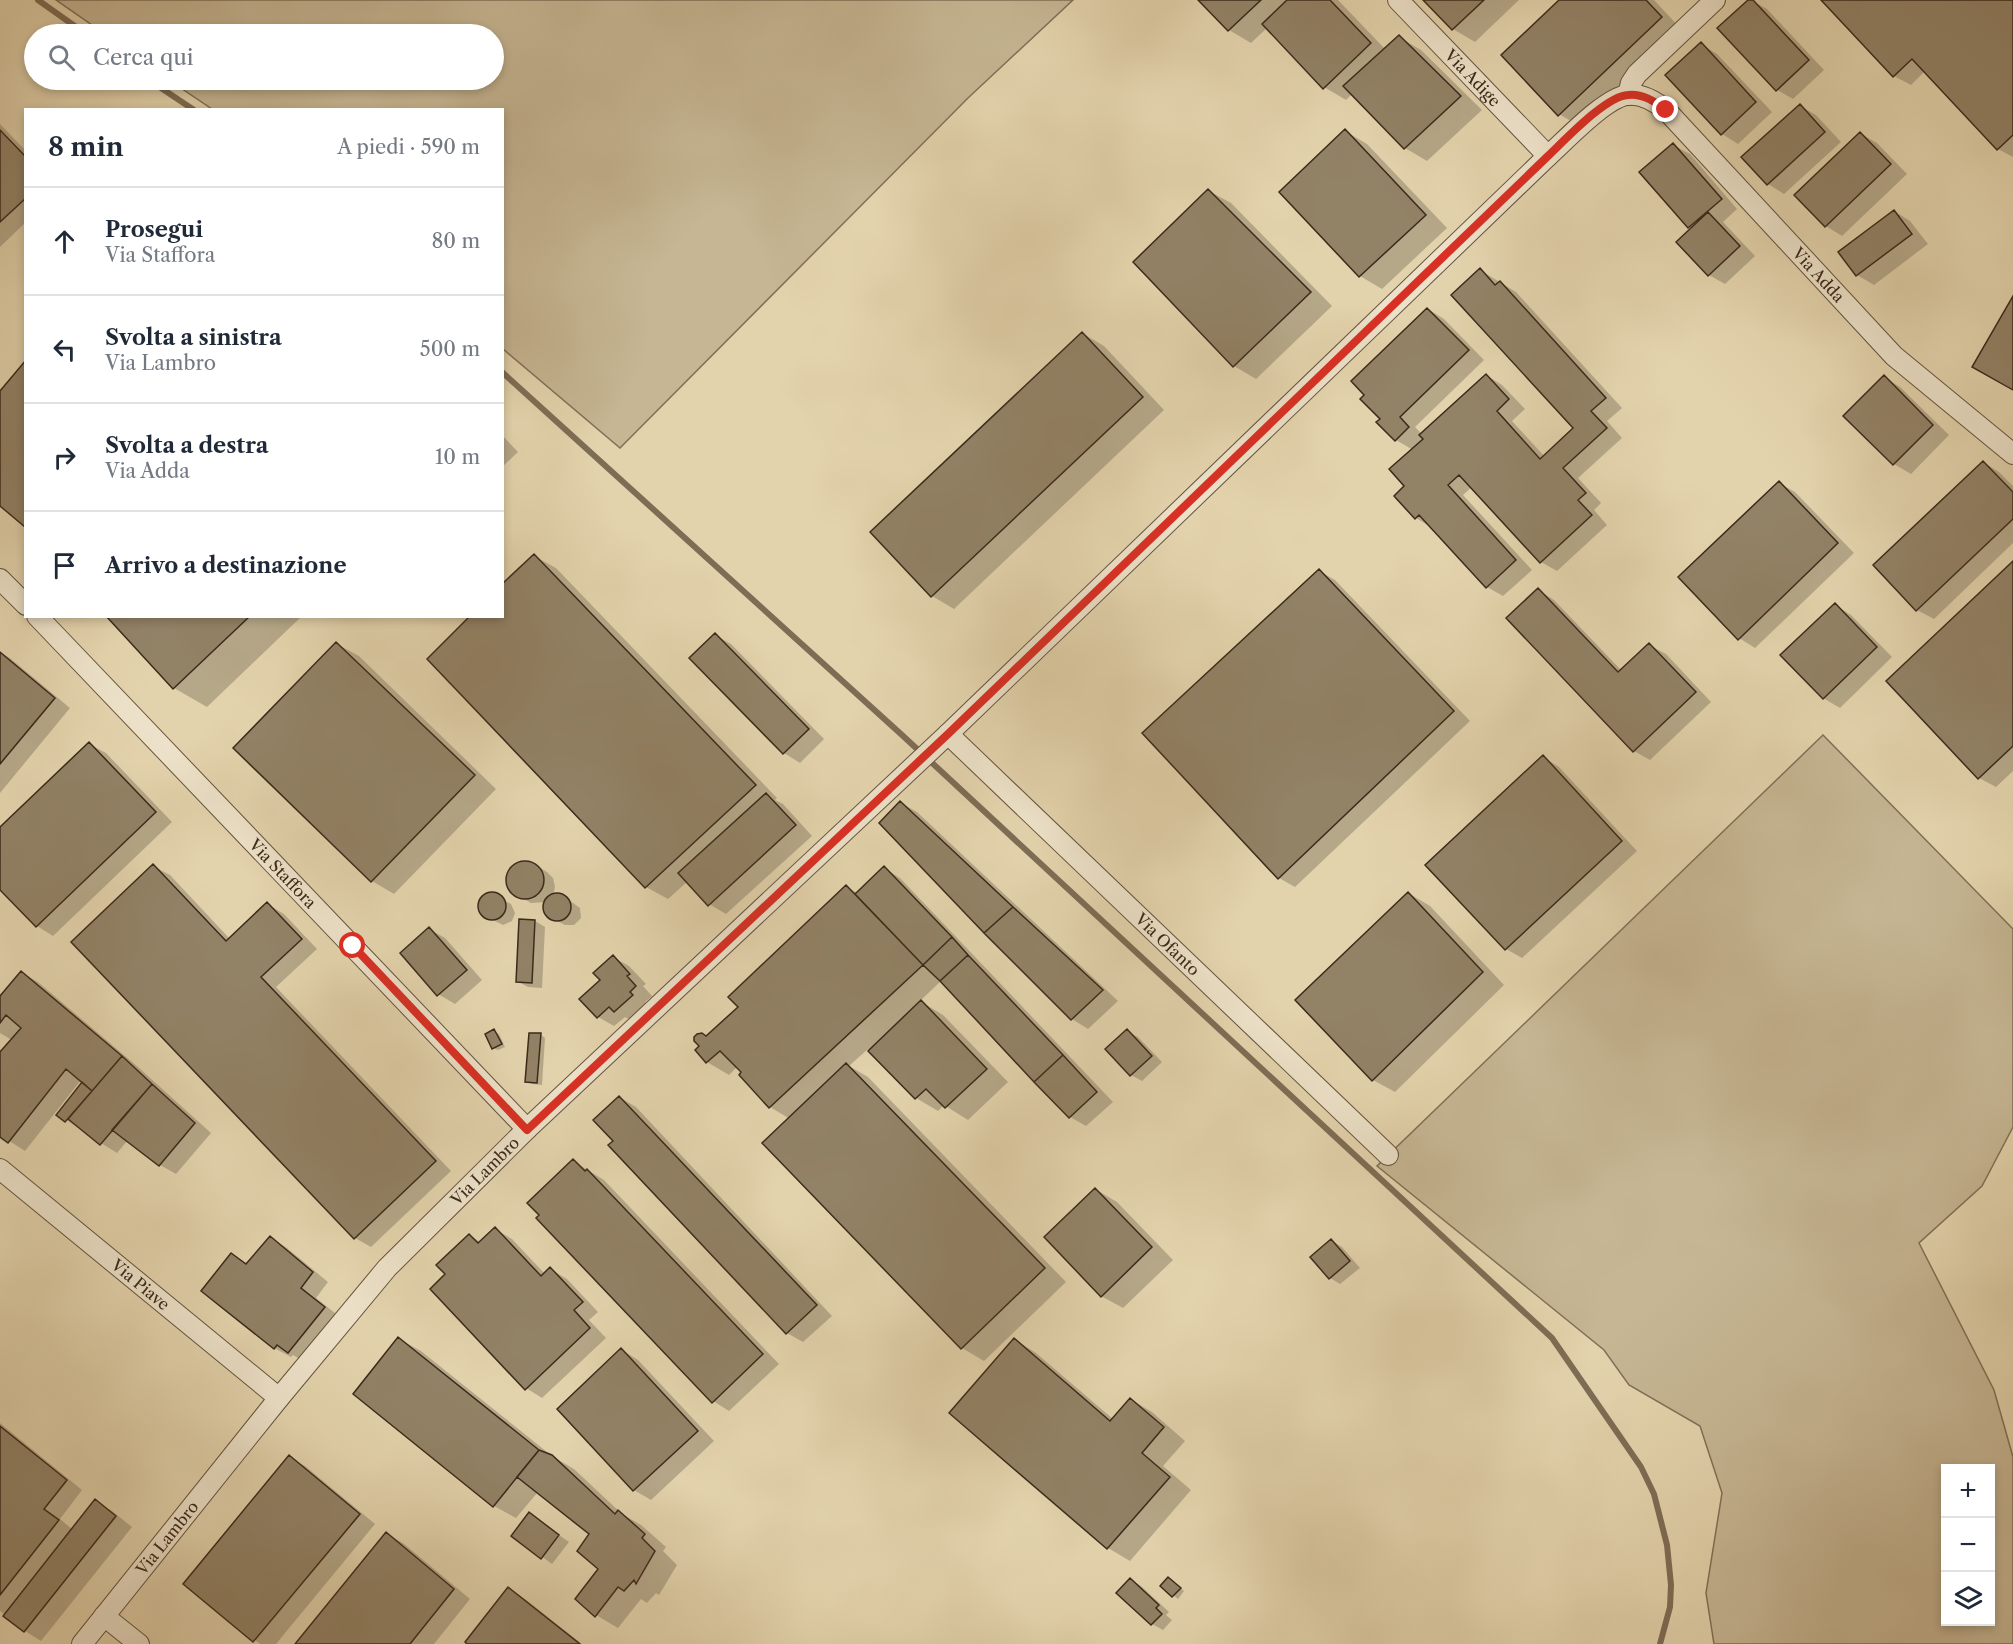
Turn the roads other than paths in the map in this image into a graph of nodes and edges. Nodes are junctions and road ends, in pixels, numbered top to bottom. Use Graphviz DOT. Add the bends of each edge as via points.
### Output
graph roads {
  1 [pos="1398,0"];
  2 [pos="1715,0"];
  3 [pos="1628,94"];
  4 [pos="1548,156"];
  5 [pos="2013,454"];
  6 [pos="0,579"];
  7 [pos="24,603"];
  8 [pos="39,618"];
  9 [pos="944,738"];
  10 [pos="527,1130"];
  11 [pos="1388,1155"];
  12 [pos="0,1169"];
  13 [pos="279,1398"];
  14 [pos="104,1616"];
  15 [pos="82,1644"];
  16 [pos="139,1644"];
  1 -- 4 [label="street, Via Adige"];
  2 -- 3 [label="street" via="1637,74"];
  3 -- 4 [label="street, Via Lambro" via="1613,99"];
  3 -- 5 [label="street, Via Adda" via="1647,98 1666,110 1894,356"];
  4 -- 9 [label="street, Via Lambro"];
  6 -- 7 [label="street"];
  8 -- 10 [label="street, Via Staffora"];
  9 -- 10 [label="street, Via Lambro"];
  9 -- 11 [label="street, Via Ofanto"];
  10 -- 13 [label="street, Via Lambro" via="387,1268"];
  12 -- 13 [label="street, Via Piave"];
  13 -- 14 [label="street, Via Lambro"];
  14 -- 15 [label="street, Via Lambro"];
  14 -- 16 [label="street"];
}
